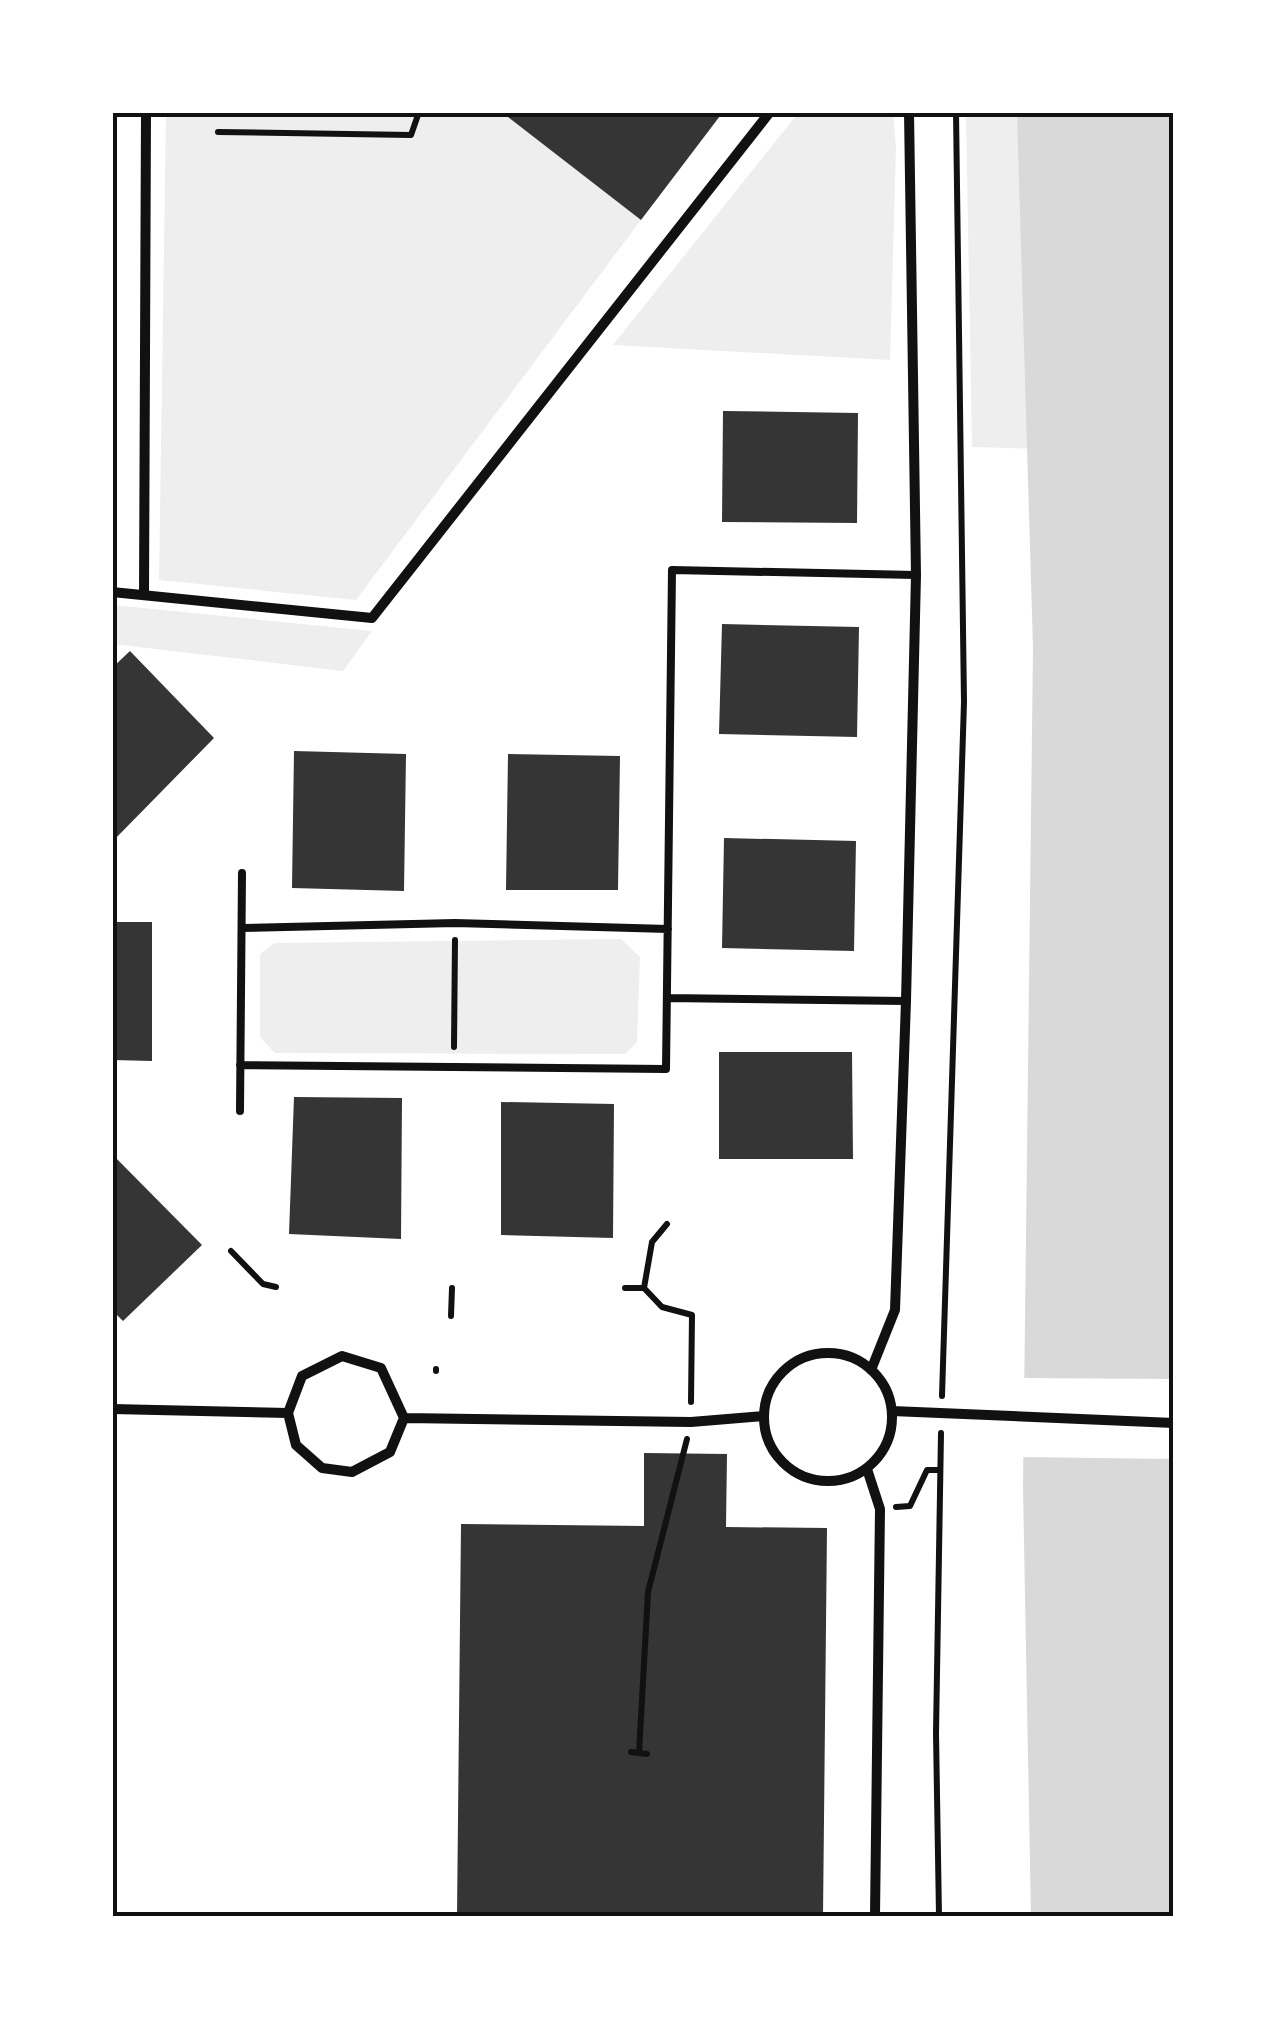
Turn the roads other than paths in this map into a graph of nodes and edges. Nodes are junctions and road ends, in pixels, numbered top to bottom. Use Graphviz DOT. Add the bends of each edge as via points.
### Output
graph roads {
  1 [pos="146,112"];
  2 [pos="770,112"];
  3 [pos="909,112"];
  4 [pos="916,575"];
  5 [pos="112,592"];
  6 [pos="144,595"];
  7 [pos="242,873"];
  8 [pos="242,928"];
  9 [pos="668,929"];
  10 [pos="667,998"];
  11 [pos="906,1001"];
  12 [pos="240,1065"];
  13 [pos="240,1111"];
  14 [pos="871,1370"];
  15 [pos="112,1409"];
  16 [pos="892,1411"];
  17 [pos="288,1413"];
  18 [pos="764,1416"];
  19 [pos="404,1418"];
  20 [pos="1174,1424"];
  21 [pos="867,1468"];
  22 [pos="875,1916"];
  1 -- 6 [label="street"];
  2 -- 6 [label="street" via="372,618"];
  3 -- 4 [label="street"];
  4 -- 9 [label="lane" via="672,570"];
  4 -- 11 [label="street"];
  5 -- 6 [label="street"];
  7 -- 8 [label="lane"];
  8 -- 9 [label="lane" via="455,923"];
  8 -- 12 [label="lane"];
  9 -- 10 [label="lane"];
  10 -- 11 [label="lane"];
  10 -- 12 [label="lane" via="666,1069"];
  11 -- 14 [label="street" via="895,1310"];
  12 -- 13 [label="lane"];
  14 -- 16 [label="street"];
  14 -- 18 [label="street" via="825,1352 796,1361 776,1380"];
  15 -- 17 [label="street"];
  16 -- 20 [label="street"];
  16 -- 21 [label="street" via="885,1448"];
  17 -- 19 [label="street" via="296,1444 322,1468 352,1472 390,1452"];
  17 -- 19 [label="street" via="302,1376 342,1356 381,1368"];
  18 -- 19 [label="street" via="691,1422"];
  18 -- 21 [label="street" via="774,1451 802,1476 838,1481"];
  21 -- 22 [label="street" via="880,1509"];
}
